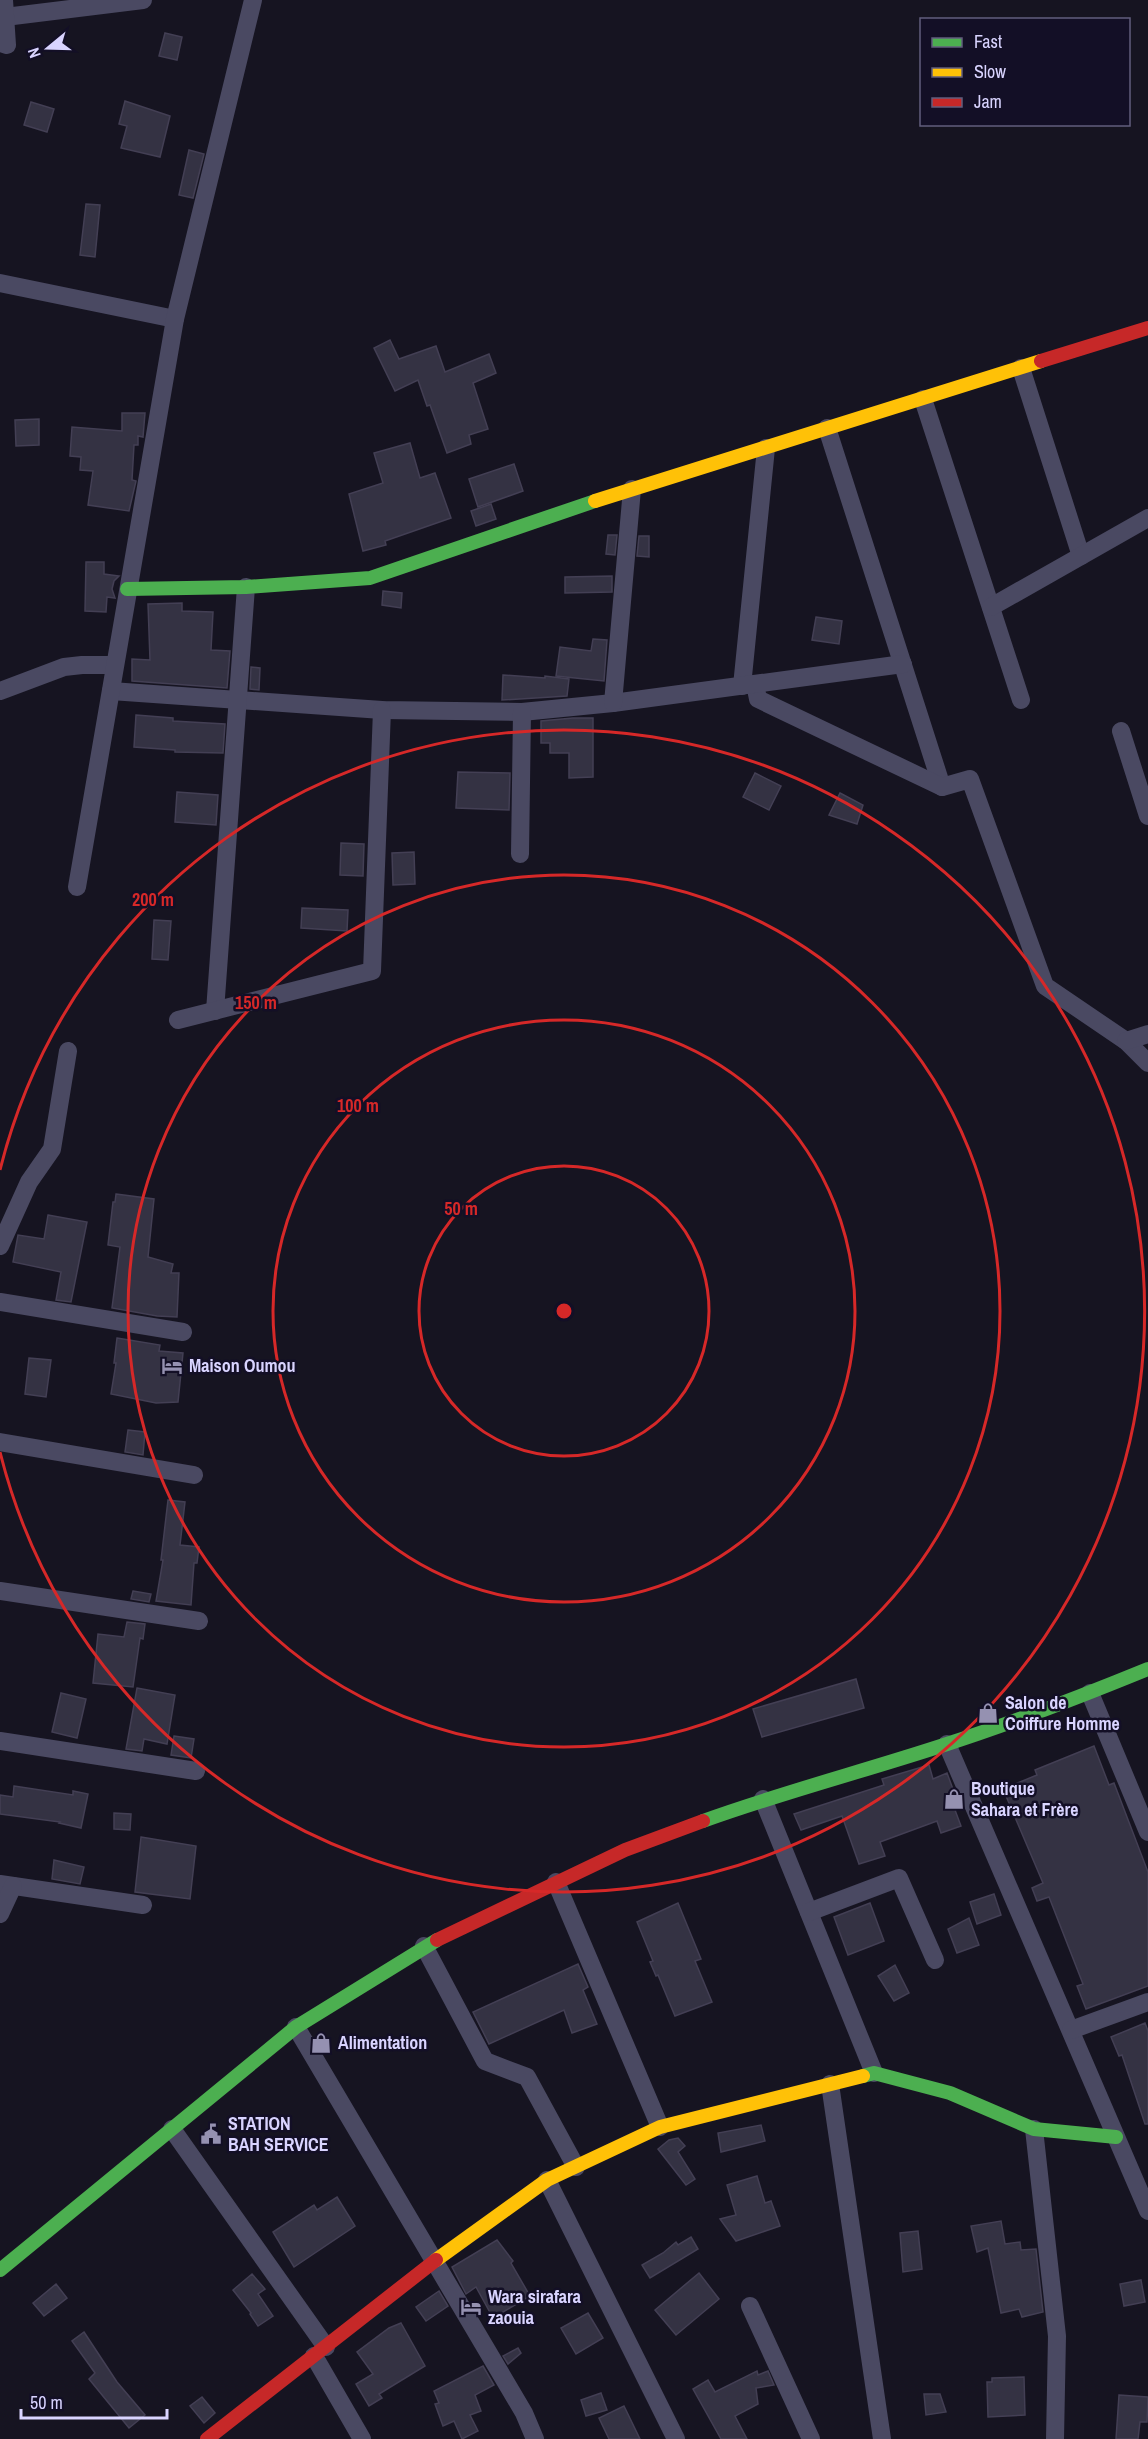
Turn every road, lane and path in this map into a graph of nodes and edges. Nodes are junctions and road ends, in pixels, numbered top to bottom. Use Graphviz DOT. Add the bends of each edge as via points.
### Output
graph roads {
  1 [pos="143,0"];
  2 [pos="253,0"];
  3 [pos="4,8"];
  4 [pos="0,43"];
  5 [pos="0,283"];
  6 [pos="175,319"];
  7 [pos="1148,328"];
  8 [pos="1020,368"];
  9 [pos="923,399"];
  10 [pos="827,428"];
  11 [pos="766,448"];
  12 [pos="632,489"];
  13 [pos="1148,518"];
  14 [pos="1081,556"];
  15 [pos="246,587"];
  16 [pos="127,589"];
  17 [pos="991,608"];
  18 [pos="903,664"];
  19 [pos="114,665"];
  20 [pos="748,685"];
  21 [pos="0,691"];
  22 [pos="111,691"];
  23 [pos="238,700"];
  24 [pos="1021,700"];
  25 [pos="613,704"];
  26 [pos="382,710"];
  27 [pos="522,712"];
  28 [pos="1121,731"];
  29 [pos="942,787"];
  30 [pos="1148,816"];
  31 [pos="520,854"];
  32 [pos="77,887"];
  33 [pos="215,1011"];
  34 [pos="178,1020"];
  35 [pos="1148,1034"];
  36 [pos="1126,1041"];
  37 [pos="68,1051"];
  38 [pos="1148,1063"];
  39 [pos="0,1246"];
  40 [pos="0,1302"];
  41 [pos="183,1332"];
  42 [pos="0,1442"];
  43 [pos="194,1475"];
  44 [pos="0,1591"];
  45 [pos="199,1621"];
  46 [pos="1148,1669"];
  47 [pos="1090,1693"];
  48 [pos="0,1741"];
  49 [pos="947,1744"];
  50 [pos="196,1771"];
  51 [pos="764,1799"];
  52 [pos="1148,1833"];
  53 [pos="556,1882"];
  54 [pos="6,1885"];
  55 [pos="143,1905"];
  56 [pos="809,1912"];
  57 [pos="0,1914"];
  58 [pos="424,1946"];
  59 [pos="935,1960"];
  60 [pos="1148,2002"];
  61 [pos="296,2027"];
  62 [pos="1071,2030"];
  63 [pos="874,2073"];
  64 [pos="830,2084"];
  65 [pos="660,2127"];
  66 [pos="1034,2128"];
  67 [pos="172,2129"];
  68 [pos="1116,2137"];
  69 [pos="576,2167"];
  70 [pos="547,2180"];
  71 [pos="1148,2211"];
  72 [pos="435,2261"];
  73 [pos="0,2270"];
  74 [pos="750,2306"];
  75 [pos="320,2351"];
  76 [pos="218,2436"];
  77 [pos="362,2439"];
  78 [pos="535,2439"];
  79 [pos="676,2439"];
  80 [pos="811,2439"];
  81 [pos="882,2439"];
  82 [pos="1055,2439"];
  1 -- 3 [label="street"];
  2 -- 6 [label="street"];
  3 -- 4 [label="street" via="7,45"];
  5 -- 6 [label="street"];
  6 -- 16 [label="street"];
  7 -- 8 [label="street"];
  8 -- 9 [label="street"];
  8 -- 14 [label="street"];
  9 -- 10 [label="street"];
  9 -- 17 [label="street"];
  10 -- 11 [label="street"];
  10 -- 18 [label="street"];
  11 -- 12 [label="street"];
  11 -- 20 [label="street"];
  12 -- 15 [label="street" via="370,578"];
  12 -- 25 [label="street"];
  13 -- 14 [label="street"];
  14 -- 17 [label="street"];
  15 -- 16 [label="street"];
  15 -- 23 [label="street"];
  16 -- 19 [label="street"];
  17 -- 24 [label="street"];
  18 -- 20 [label="street"];
  18 -- 29 [label="street"];
  19 -- 21 [label="street" via="64,667"];
  19 -- 22 [label="street"];
  20 -- 25 [label="street"];
  20 -- 29 [label="street" via="758,699"];
  22 -- 23 [label="street"];
  22 -- 32 [label="street"];
  23 -- 26 [label="street"];
  23 -- 33 [label="street"];
  25 -- 27 [label="street"];
  26 -- 27 [label="street"];
  26 -- 33 [label="street" via="372,971"];
  27 -- 31 [label="street"];
  28 -- 30 [label="street"];
  29 -- 36 [label="street" via="970,779 1045,986"];
  33 -- 34 [label="street"];
  35 -- 36 [label="street"];
  36 -- 38 [label="street"];
  37 -- 39 [label="street" via="52,1149 29,1182"];
  40 -- 41 [label="street"];
  42 -- 43 [label="street"];
  44 -- 45 [label="street"];
  46 -- 47 [label="street"];
  47 -- 49 [label="street"];
  47 -- 52 [label="street"];
  48 -- 50 [label="street"];
  49 -- 51 [label="street"];
  49 -- 62 [label="street"];
  51 -- 53 [label="street" via="625,1850"];
  51 -- 56 [label="street"];
  53 -- 58 [label="street"];
  53 -- 65 [label="street"];
  54 -- 55 [label="street"];
  54 -- 57 [label="street"];
  56 -- 59 [label="street" via="899,1878"];
  56 -- 63 [label="street"];
  58 -- 61 [label="street"];
  58 -- 69 [label="street" via="485,2061 527,2077"];
  60 -- 62 [label="street"];
  61 -- 67 [label="street"];
  61 -- 72 [label="street"];
  62 -- 68 [label="street"];
  63 -- 64 [label="street"];
  63 -- 66 [label="street" via="950,2093"];
  64 -- 65 [label="street"];
  64 -- 81 [label="street"];
  65 -- 69 [label="street"];
  66 -- 68 [label="street"];
  66 -- 82 [label="street" via="1057,2336"];
  67 -- 73 [label="street"];
  67 -- 75 [label="street"];
  68 -- 71 [label="street"];
  69 -- 70 [label="street"];
  70 -- 72 [label="street"];
  70 -- 79 [label="street"];
  72 -- 75 [label="street"];
  72 -- 78 [label="street" via="524,2413"];
  74 -- 80 [label="street"];
  75 -- 76 [label="street"];
  75 -- 77 [label="street"];
}
